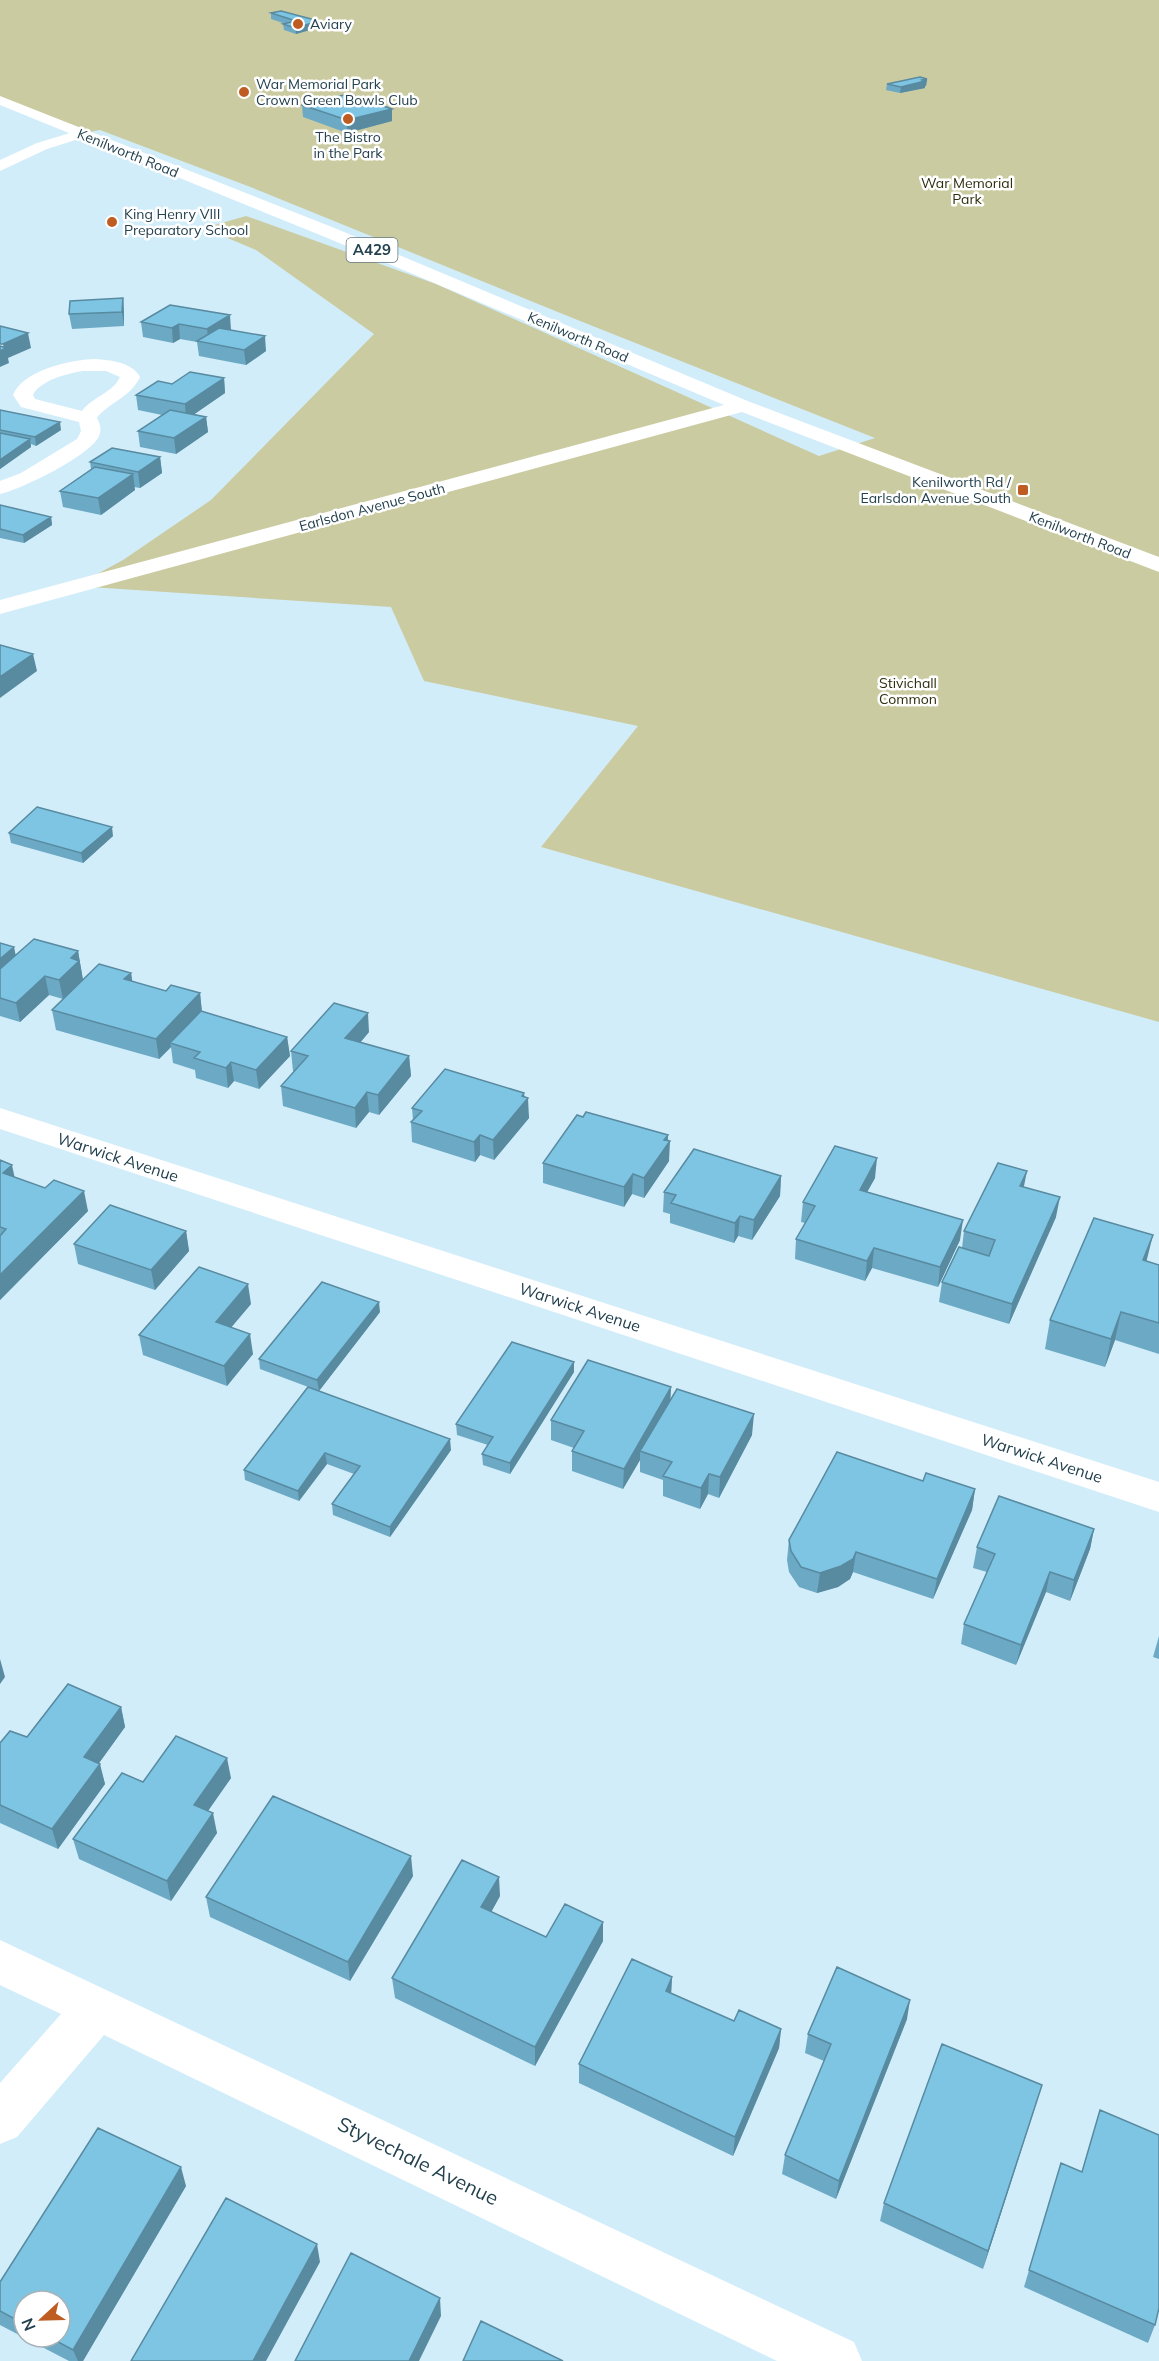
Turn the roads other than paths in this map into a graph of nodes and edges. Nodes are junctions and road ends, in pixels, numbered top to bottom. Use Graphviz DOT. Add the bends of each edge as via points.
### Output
graph roads {
  1 [pos="0,100"];
  2 [pos="80,134"];
  3 [pos="0,166"];
  4 [pos="743,406"];
  5 [pos="87,418"];
  6 [pos="0,488"];
  7 [pos="1159,565"];
  8 [pos="0,607"];
  9 [pos="0,1118"];
  10 [pos="1159,1497"];
  11 [pos="0,1962"];
  12 [pos="97,2008"];
  13 [pos="0,2120"];
  14 [pos="835,2361"];
  1 -- 2 [label="main road, Kenilworth Road / A429"];
  2 -- 3 [label="main road"];
  2 -- 4 [label="main road, Kenilworth Road / A429" via="331,233"];
  4 -- 7 [label="main road, Kenilworth Road / A429"];
  4 -- 8 [label="main road, Earlsdon Avenue South"];
  5 -- 5 [label="main road" via="92,410 127,386 128,373 102,365 70,367 52,372 24,391 24,399 35,406"];
  5 -- 6 [label="main road" via="91,429 84,443 28,477"];
  9 -- 10 [label="main road, Warwick Avenue"];
  11 -- 12 [label="main road, Styvechale Avenue"];
  12 -- 13 [label="main road"];
  12 -- 14 [label="main road, Styvechale Avenue"];
}
